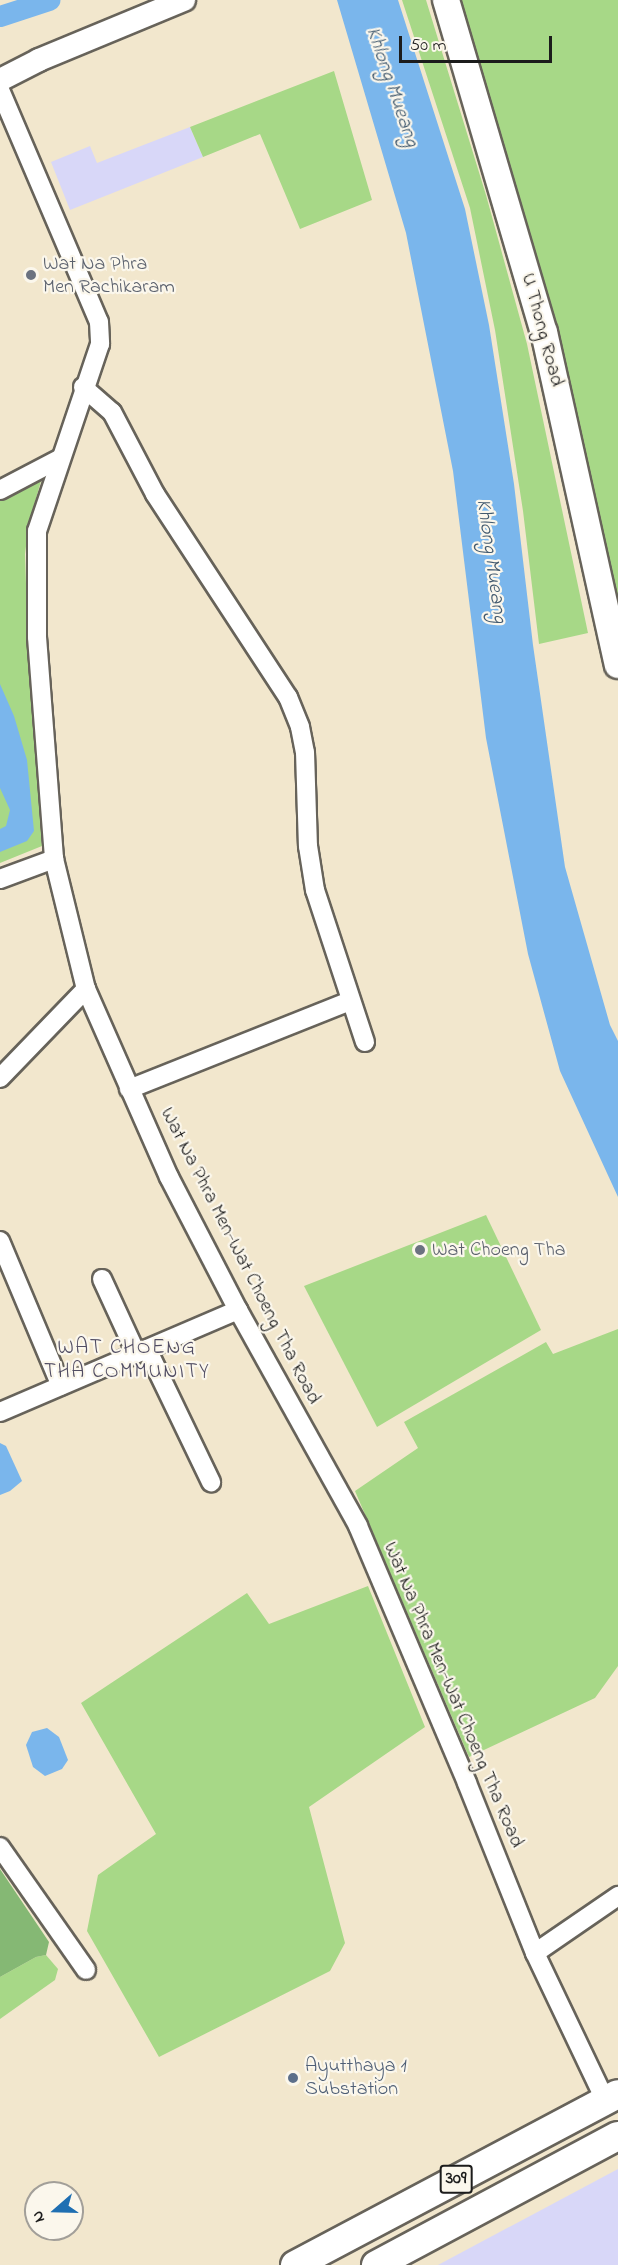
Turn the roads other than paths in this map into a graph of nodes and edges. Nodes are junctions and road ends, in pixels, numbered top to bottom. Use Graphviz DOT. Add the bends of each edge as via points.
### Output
graph roads {
  1 [pos="184,0"];
  2 [pos="446,0"];
  3 [pos="0,80"];
  4 [pos="0,90"];
  5 [pos="83,387"];
  6 [pos="59,459"];
  7 [pos="0,490"];
  8 [pos="618,665"];
  9 [pos="54,859"];
  10 [pos="0,879"];
  11 [pos="87,989"];
  12 [pos="350,1001"];
  13 [pos="365,1042"];
  14 [pos="0,1078"];
  15 [pos="129,1089"];
  16 [pos="0,1241"];
  17 [pos="102,1279"];
  18 [pos="238,1311"];
  19 [pos="142,1351"];
  20 [pos="61,1386"];
  21 [pos="0,1412"];
  22 [pos="211,1482"];
  23 [pos="0,1847"];
  24 [pos="618,1896"];
  25 [pos="535,1953"];
  26 [pos="86,1970"];
  27 [pos="611,2097"];
  28 [pos="618,2136"];
  29 [pos="295,2265"];
  30 [pos="376,2265"];
  1 -- 3 [label="street"];
  2 -- 8 [label="main road, U Thong Road" via="544,332"];
  4 -- 5 [label="street, Wat Na Phra Men-Wat Choeng Tha Road" via="99,321 100,344"];
  5 -- 6 [label="street, Wat Na Phra Men-Wat Choeng Tha Road"];
  5 -- 12 [label="street" via="112,412 154,494 288,697 305,752 308,846 315,890"];
  6 -- 7 [label="street"];
  6 -- 9 [label="street, Wat Na Phra Men-Wat Choeng Tha Road" via="37,531 37,637"];
  9 -- 10 [label="street"];
  9 -- 11 [label="street, Wat Na Phra Men-Wat Choeng Tha Road"];
  11 -- 14 [label="street"];
  11 -- 15 [label="street, Wat Na Phra Men-Wat Choeng Tha Road"];
  12 -- 13 [label="street"];
  12 -- 15 [label="street"];
  15 -- 18 [label="street, Wat Na Phra Men-Wat Choeng Tha Road"];
  16 -- 20 [label="street"];
  17 -- 19 [label="street"];
  18 -- 19 [label="street"];
  18 -- 25 [label="street, Wat Na Phra Men-Wat Choeng Tha Road" via="358,1526"];
  19 -- 20 [label="street"];
  19 -- 22 [label="street"];
  20 -- 21 [label="street"];
  23 -- 26 [label="street"];
  24 -- 25 [label="street"];
  25 -- 27 [label="street, Wat Na Phra Men-Wat Choeng Tha Road"];
  27 -- 29 [label="main road, 309"];
  28 -- 30 [label="main road, 309"];
}
